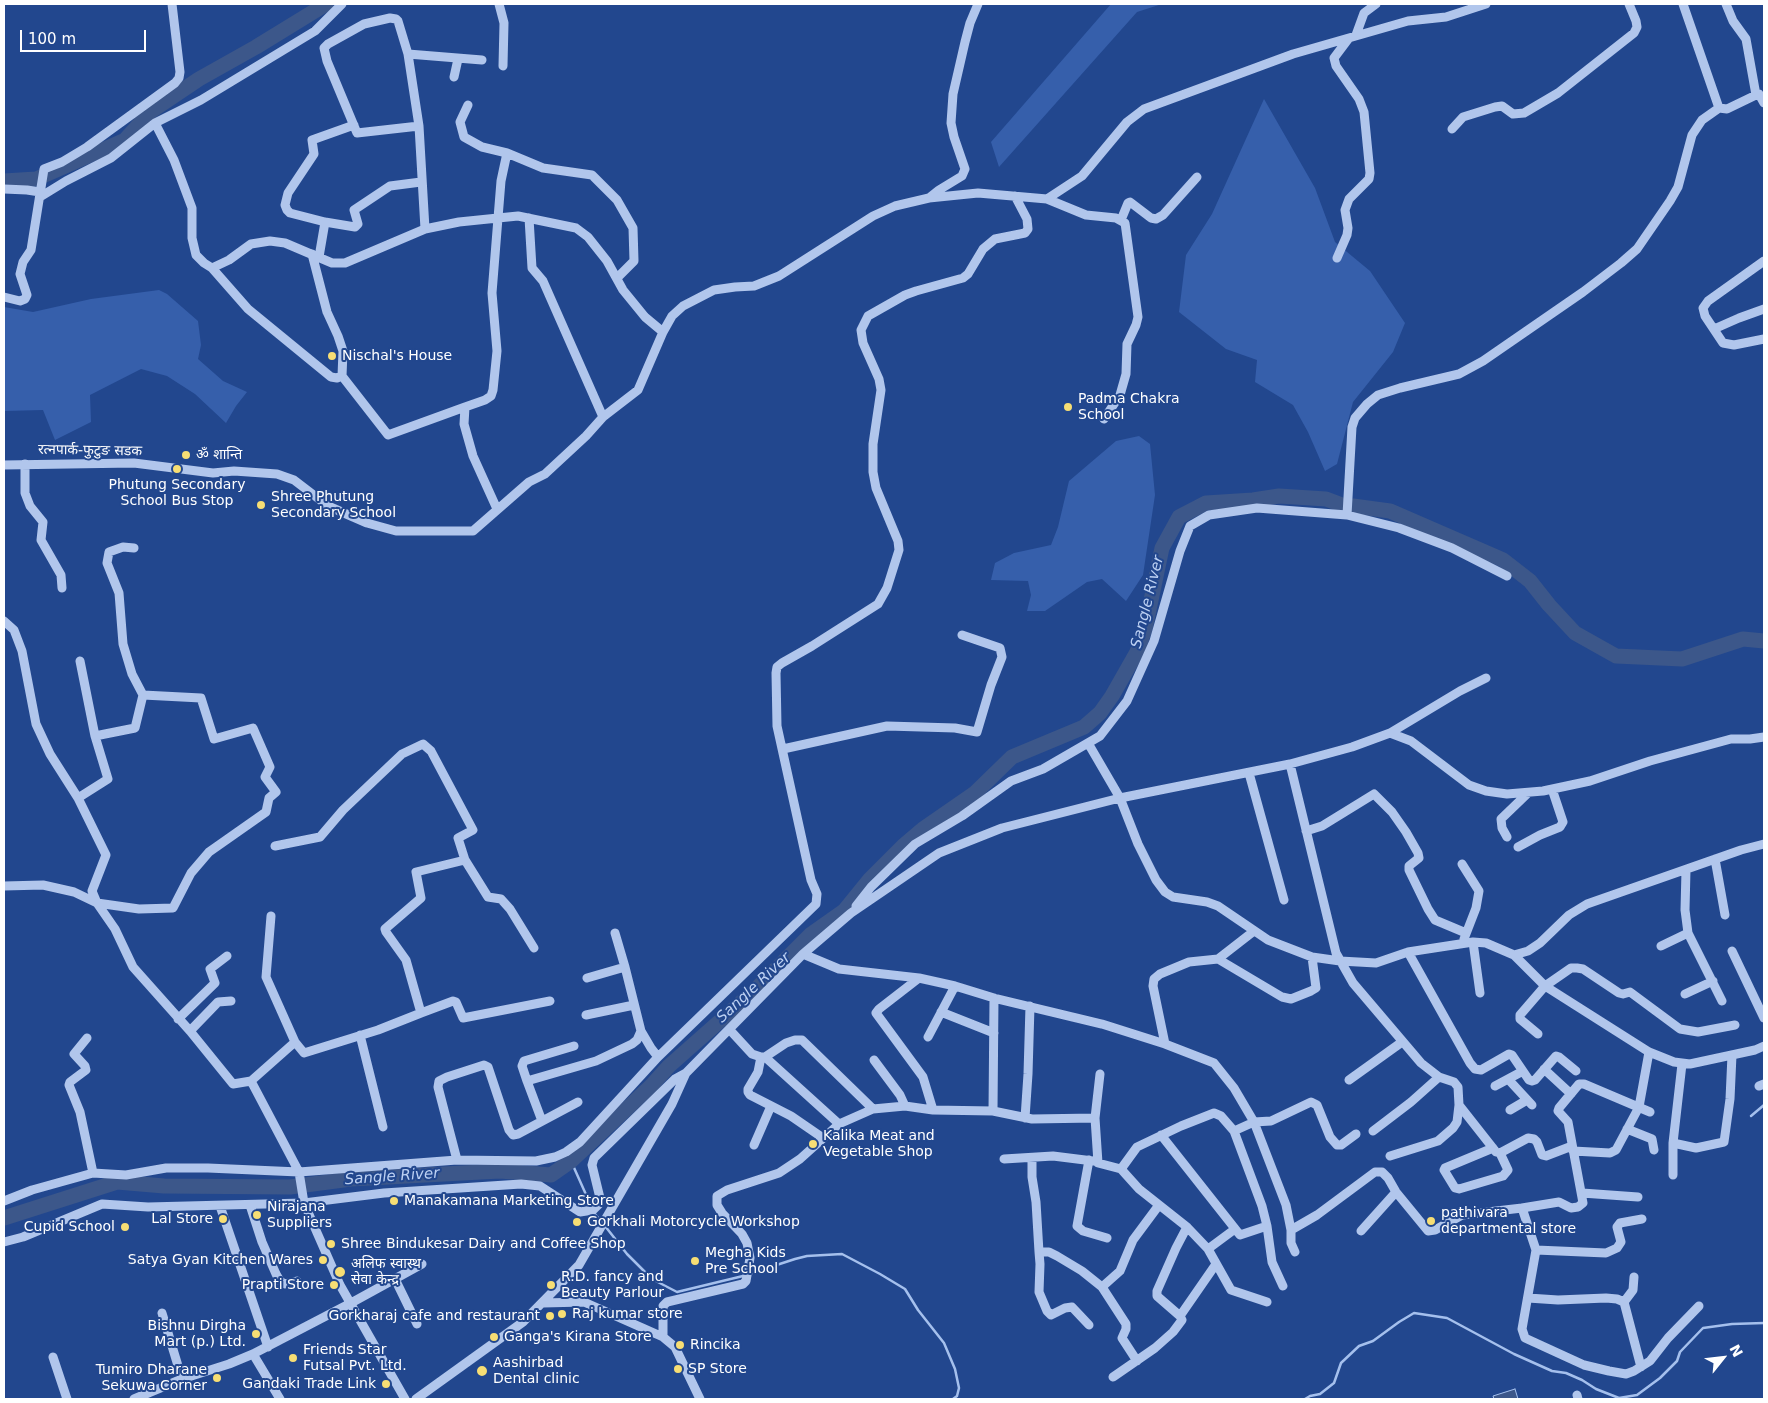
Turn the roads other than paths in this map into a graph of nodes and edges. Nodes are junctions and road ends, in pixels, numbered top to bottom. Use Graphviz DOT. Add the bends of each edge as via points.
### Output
graph roads {
  1 [pos="172,4"];
  2 [pos="342,4"];
  3 [pos="499,4"];
  4 [pos="978,4"];
  5 [pos="1376,4"];
  6 [pos="1486,4"];
  7 [pos="1630,4"];
  8 [pos="1683,4"];
  9 [pos="1726,4"];
  10 [pos="1353,36"];
  11 [pos="408,54"];
  12 [pos="458,59"];
  13 [pos="482,60"];
  14 [pos="503,66"];
  15 [pos="454,77"];
  16 [pos="1760,94"];
  17 [pos="1764,103"];
  18 [pos="468,105"];
  19 [pos="1719,108"];
  20 [pos="155,123"];
  21 [pos="354,125"];
  22 [pos="419,126"];
  23 [pos="1452,129"];
  24 [pos="506,153"];
  25 [pos="1197,177"];
  26 [pos="421,182"];
  27 [pos="4,189"];
  28 [pos="40,194"];
  29 [pos="1014,196"];
  30 [pos="929,198"];
  31 [pos="1047,199"];
  32 [pos="498,218"];
  33 [pos="529,218"];
  34 [pos="1121,220"];
  35 [pos="325,222"];
  36 [pos="425,229"];
  37 [pos="316,255"];
  38 [pos="1337,258"];
  39 [pos="1764,261"];
  40 [pos="212,268"];
  41 [pos="617,278"];
  42 [pos="4,297"];
  43 [pos="1764,310"];
  44 [pos="1714,329"];
  45 [pos="663,332"];
  46 [pos="1764,339"];
  47 [pos="342,376"];
  48 [pos="465,408"];
  49 [pos="603,417"];
  50 [pos="1104,419"];
  51 [pos="4,464"];
  52 [pos="25,464"];
  53 [pos="497,509"];
  54 [pos="1347,515"];
  55 [pos="134,548"];
  56 [pos="1507,576"];
  57 [pos="62,588"];
  58 [pos="4,621"];
  59 [pos="962,635"];
  60 [pos="80,662"];
  61 [pos="1486,678"];
  62 [pos="144,694"];
  63 [pos="1390,733"];
  64 [pos="95,736"];
  65 [pos="1764,737"];
  66 [pos="1088,743"];
  67 [pos="783,750"];
  68 [pos="1290,764"];
  69 [pos="1249,773"];
  70 [pos="1552,789"];
  71 [pos="1528,793"];
  72 [pos="78,798"];
  73 [pos="1120,798"];
  74 [pos="1306,831"];
  75 [pos="1507,837"];
  76 [pos="1764,844"];
  77 [pos="275,846"];
  78 [pos="1518,847"];
  79 [pos="1715,859"];
  80 [pos="465,860"];
  81 [pos="1462,864"];
  82 [pos="1686,870"];
  83 [pos="4,886"];
  84 [pos="1284,900"];
  85 [pos="97,903"];
  86 [pos="851,913"];
  87 [pos="1725,915"];
  88 [pos="271,916"];
  89 [pos="1254,931"];
  90 [pos="1466,933"];
  91 [pos="1688,933"];
  92 [pos="615,934"];
  93 [pos="1473,942"];
  94 [pos="1461,944"];
  95 [pos="1661,946"];
  96 [pos="534,948"];
  97 [pos="1732,951"];
  98 [pos="1408,952"];
  99 [pos="803,954"];
  100 [pos="228,956"];
  101 [pos="1312,956"];
  102 [pos="1514,956"];
  103 [pos="1218,959"];
  104 [pos="1340,961"];
  105 [pos="625,967"];
  106 [pos="588,978"];
  107 [pos="919,978"];
  108 [pos="1713,981"];
  109 [pos="955,986"];
  110 [pos="1545,986"];
  111 [pos="1480,993"];
  112 [pos="1685,994"];
  113 [pos="994,998"];
  114 [pos="231,1001"];
  115 [pos="550,1001"];
  116 [pos="1722,1002"];
  117 [pos="634,1005"];
  118 [pos="1030,1006"];
  119 [pos="941,1012"];
  120 [pos="421,1013"];
  121 [pos="586,1015"];
  122 [pos="178,1018"];
  123 [pos="1764,1018"];
  124 [pos="1735,1024"];
  125 [pos="729,1029"];
  126 [pos="190,1031"];
  127 [pos="641,1031"];
  128 [pos="994,1033"];
  129 [pos="1538,1034"];
  130 [pos="360,1036"];
  131 [pos="928,1037"];
  132 [pos="86,1038"];
  133 [pos="295,1042"];
  134 [pos="1402,1042"];
  135 [pos="1165,1044"];
  136 [pos="574,1046"];
  137 [pos="1764,1046"];
  138 [pos="1649,1052"];
  139 [pos="1732,1055"];
  140 [pos="658,1057"];
  141 [pos="763,1057"];
  142 [pos="874,1060"];
  143 [pos="1682,1064"];
  144 [pos="1544,1069"];
  145 [pos="1523,1071"];
  146 [pos="1576,1071"];
  147 [pos="686,1073"];
  148 [pos="1100,1074"];
  149 [pos="1439,1077"];
  150 [pos="1508,1079"];
  151 [pos="1349,1080"];
  152 [pos="251,1081"];
  153 [pos="527,1081"];
  154 [pos="1495,1086"];
  155 [pos="1571,1094"];
  156 [pos="578,1102"];
  157 [pos="1460,1105"];
  158 [pos="771,1106"];
  159 [pos="905,1106"];
  160 [pos="1639,1107"];
  161 [pos="873,1109"];
  162 [pos="933,1110"];
  163 [pos="1510,1110"];
  164 [pos="993,1111"];
  165 [pos="1650,1112"];
  166 [pos="1025,1118"];
  167 [pos="1095,1118"];
  168 [pos="542,1122"];
  169 [pos="1254,1122"];
  170 [pos="838,1124"];
  171 [pos="383,1127"];
  172 [pos="1627,1129"];
  173 [pos="1234,1131"];
  174 [pos="1373,1131"];
  175 [pos="1356,1134"];
  176 [pos="1161,1135"];
  177 [pos="823,1138"];
  178 [pos="1673,1143"];
  179 [pos="754,1145"];
  180 [pos="1573,1149"];
  181 [pos="1497,1150"];
  182 [pos="1654,1150"];
  183 [pos="1390,1156"];
  184 [pos="1032,1158"];
  185 [pos="1004,1159"];
  186 [pos="457,1160"];
  187 [pos="1093,1162"];
  188 [pos="1121,1168"];
  189 [pos="93,1173"];
  190 [pos="300,1175"];
  191 [pos="1673,1175"];
  192 [pos="1396,1192"];
  193 [pos="1582,1193"];
  194 [pos="1638,1198"];
  195 [pos="304,1200"];
  196 [pos="4,1201"];
  197 [pos="250,1205"];
  198 [pos="1159,1205"];
  199 [pos="220,1206"];
  200 [pos="1522,1208"];
  201 [pos="1642,1219"];
  202 [pos="1266,1226"];
  203 [pos="1187,1227"];
  204 [pos="1235,1229"];
  205 [pos="1291,1230"];
  206 [pos="1361,1231"];
  207 [pos="1107,1238"];
  208 [pos="4,1242"];
  209 [pos="1208,1250"];
  210 [pos="1536,1250"];
  211 [pos="1039,1252"];
  212 [pos="1295,1252"];
  213 [pos="422,1264"];
  214 [pos="1216,1264"];
  215 [pos="1634,1278"];
  216 [pos="395,1279"];
  217 [pos="297,1281"];
  218 [pos="1283,1286"];
  219 [pos="1102,1287"];
  220 [pos="1528,1298"];
  221 [pos="1267,1302"];
  222 [pos="1624,1302"];
  223 [pos="543,1303"];
  224 [pos="351,1304"];
  225 [pos="1699,1306"];
  226 [pos="162,1313"];
  227 [pos="1180,1316"];
  228 [pos="417,1324"];
  229 [pos="1089,1325"];
  230 [pos="663,1337"];
  231 [pos="268,1346"];
  232 [pos="253,1354"];
  233 [pos="53,1357"];
  234 [pos="1137,1361"];
  235 [pos="1641,1367"];
  236 [pos="1113,1377"];
  237 [pos="182,1379"];
  238 [pos="67,1399"];
  239 [pos="134,1399"];
  240 [pos="280,1399"];
  241 [pos="405,1399"];
  242 [pos="416,1399"];
  243 [pos="700,1399"];
  1 -- 28 [label="street" via="180,72 175,83 88,147 44,169"];
  2 -- 20 [label="street" via="315,31"];
  3 -- 14 [label="street" via="504,23"];
  4 -- 30 [label="street" via="953,94 951,123 965,170 962,176"];
  5 -- 10 [label="street" via="1364,14"];
  6 -- 10 [label="street" via="1446,17 1408,21"];
  7 -- 23 [label="street" via="1637,28 1634,33 1558,93 1524,113 1513,114 1502,106 1496,107 1463,117"];
  8 -- 19 [label="street"];
  9 -- 16 [label="street" via="1746,39"];
  10 -- 31 [label="street" via="1293,54 1144,109 1127,122 1082,176"];
  10 -- 38 [label="street" via="1334,58 1364,112 1370,173 1349,199 1345,210 1347,235"];
  11 -- 12 [label="street"];
  11 -- 21 [label="street" via="396,19 364,24 324,48"];
  11 -- 22 [label="street"];
  12 -- 13 [label="street"];
  12 -- 15 [label="street"];
  16 -- 17 [label="street"];
  16 -- 19 [label="street" via="1727,109"];
  18 -- 24 [label="street" via="460,122 464,137"];
  19 -- 54 [label="street" via="1702,120 1692,134 1678,186 1636,248 1621,263 1483,361 1459,374 1378,395 1367,404 1352,427"];
  20 -- 28 [label="street" via="111,158"];
  20 -- 40 [label="street" via="174,160 192,208 192,238 196,255"];
  21 -- 22 [label="street" via="357,133"];
  21 -- 35 [label="street" via="312,140 314,154 288,193 286,210"];
  22 -- 26 [label="street"];
  24 -- 32 [label="street"];
  24 -- 41 [label="street" via="543,168 592,175 617,200 633,228 634,262"];
  25 -- 34 [label="street" via="1156,219 1128,202"];
  26 -- 35 [label="street" via="390,186 354,210 358,224 355,227"];
  26 -- 36 [label="street"];
  27 -- 28 [label="street"];
  28 -- 42 [label="street" via="31,250 20,274 27,295 20,300"];
  29 -- 30 [label="street" via="978,194"];
  29 -- 31 [label="street"];
  29 -- 67 [label="street" via="1027,218 1025,233 995,239 988,244 963,278 916,290 868,316 864,322 861,330 863,343 879,379 880,390 873,472 880,502 899,550 887,588 878,604 778,667 778,726"];
  30 -- 45 [label="street, रत्नपार्क-फुटुङ सडक" via="895,206 873,216 779,276 754,286 714,290 690,302 672,316"];
  31 -- 34 [label="street" via="1086,215"];
  32 -- 33 [label="street"];
  32 -- 36 [label="street"];
  32 -- 48 [label="street" via="492,293 498,352 493,390 486,400"];
  33 -- 41 [label="street" via="576,228 588,238"];
  33 -- 49 [label="street" via="532,268 543,281"];
  34 -- 50 [label="street" via="1125,223 1138,317 1127,344 1126,374 1120,395"];
  35 -- 37 [label="street"];
  36 -- 37 [label="street" via="345,263 332,263"];
  37 -- 40 [label="street" via="285,243 251,244"];
  37 -- 47 [label="street" via="327,312 343,351"];
  39 -- 44 [label="street" via="1708,301 1704,308 1705,316"];
  40 -- 47 [label="street" via="248,309 331,378"];
  41 -- 45 [label="street" via="645,317"];
  43 -- 44 [label="street"];
  44 -- 46 [label="street" via="1723,343 1734,345"];
  45 -- 49 [label="street, रत्नपार्क-फुटुङ सडक" via="638,390"];
  47 -- 48 [label="street" via="388,435"];
  48 -- 53 [label="street" via="464,424 473,456"];
  49 -- 53 [label="street, रत्नपार्क-फुटुङ सडक" via="545,474 529,482"];
  51 -- 52 [label="street, रत्नपार्क-फुटुङ सडक"];
  52 -- 53 [label="street, रत्नपार्क-फुटुङ सडक" via="134,463 213,473 277,474 294,480 328,506 396,531 473,531"];
  52 -- 57 [label="street" via="26,493 30,506 43,522 41,540 61,575"];
  54 -- 56 [label="street" via="1399,528 1452,548"];
  54 -- 66 [label="street" via="1257,508 1209,515 1190,526 1154,641 1127,700 1100,736"];
  55 -- 62 [label="street" via="124,547 109,552 107,563 119,593 124,644 132,674"];
  58 -- 72 [label="street" via="14,630 22,651 36,724 50,754"];
  59 -- 67 [label="street" via="1000,648 1002,657 977,732 955,728 887,726"];
  60 -- 64 [label="street"];
  61 -- 63 [label="street"];
  62 -- 64 [label="street" via="135,728"];
  62 -- 85 [label="street" via="201,698 214,739 253,728 270,767 265,777 276,792 269,798 266,812 209,852 192,873 173,908 139,909"];
  63 -- 68 [label="street"];
  63 -- 71 [label="street" via="1411,741 1469,785 1507,794"];
  64 -- 72 [label="street" via="108,779"];
  65 -- 70 [label="street" via="1731,739 1650,761 1590,782"];
  66 -- 73 [label="street"];
  66 -- 86 [label="street" via="1043,769 1011,781 915,844 870,887"];
  67 -- 140 [label="street" via="811,880 817,894 816,904"];
  68 -- 69 [label="street"];
  68 -- 74 [label="street"];
  69 -- 73 [label="street"];
  69 -- 84 [label="street"];
  70 -- 71 [label="street"];
  70 -- 78 [label="street" via="1563,822 1560,827"];
  71 -- 75 [label="street" via="1501,819"];
  72 -- 85 [label="street" via="106,855 92,890"];
  73 -- 86 [label="street" via="1002,828 939,854"];
  73 -- 89 [label="street" via="1148,866 1166,892 1173,897 1218,906"];
  74 -- 90 [label="street" via="1322,826 1374,794 1392,812 1418,853 1419,858 1409,866 1409,870 1435,920"];
  74 -- 104 [label="street"];
  76 -- 79 [label="street"];
  77 -- 80 [label="street" via="320,837 402,754 423,744 431,751 473,830 458,838"];
  79 -- 82 [label="street"];
  79 -- 87 [label="street"];
  80 -- 96 [label="street" via="488,897 501,899 510,909"];
  80 -- 120 [label="street" via="416,872 421,898 385,929 406,960"];
  81 -- 90 [label="street" via="1479,891"];
  82 -- 91 [label="street"];
  82 -- 102 [label="street" via="1587,904 1569,915 1540,943"];
  83 -- 85 [label="street" via="43,885 74,892"];
  85 -- 122 [label="street" via="115,929 133,967"];
  86 -- 99 [label="street"];
  88 -- 133 [label="street" via="266,976"];
  89 -- 101 [label="street" via="1268,940"];
  89 -- 103 [label="street"];
  90 -- 94 [label="street"];
  91 -- 95 [label="street"];
  91 -- 108 [label="street"];
  92 -- 105 [label="street"];
  93 -- 94 [label="street"];
  93 -- 102 [label="street" via="1498,947"];
  93 -- 111 [label="street"];
  94 -- 98 [label="street"];
  97 -- 123 [label="street"];
  98 -- 104 [label="street" via="1376,963"];
  98 -- 145 [label="street" via="1475,1070 1481,1070 1508,1054"];
  99 -- 107 [label="street" via="839,969"];
  99 -- 125 [label="street"];
  100 -- 122 [label="street" via="210,969 215,983"];
  101 -- 103 [label="street" via="1316,988 1291,999 1282,997"];
  101 -- 104 [label="street"];
  102 -- 110 [label="street"];
  103 -- 135 [label="street" via="1190,962 1154,979 1152,986"];
  104 -- 134 [label="street" via="1353,983"];
  105 -- 106 [label="street"];
  105 -- 117 [label="street"];
  107 -- 109 [label="street"];
  107 -- 162 [label="street" via="876,1013 923,1077"];
  108 -- 112 [label="street"];
  108 -- 116 [label="street"];
  109 -- 113 [label="street"];
  109 -- 119 [label="street"];
  110 -- 124 [label="street" via="1571,968 1583,969 1618,993 1630,992 1680,1029 1698,1032"];
  110 -- 129 [label="street" via="1520,1014 1520,1019"];
  110 -- 138 [label="street"];
  113 -- 118 [label="street"];
  113 -- 128 [label="street"];
  114 -- 126 [label="street" via="218,1002"];
  115 -- 120 [label="street" via="463,1018 453,1001"];
  117 -- 121 [label="street"];
  117 -- 127 [label="street"];
  118 -- 135 [label="street"];
  118 -- 166 [label="street"];
  119 -- 128 [label="street"];
  119 -- 131 [label="street"];
  120 -- 130 [label="street"];
  122 -- 126 [label="street"];
  125 -- 141 [label="street" via="752,1054"];
  125 -- 147 [label="street"];
  126 -- 152 [label="street" via="231,1083"];
  127 -- 140 [label="street"];
  127 -- 153 [label="street" via="632,1044 596,1061"];
  128 -- 164 [label="street"];
  130 -- 133 [label="street" via="304,1053"];
  130 -- 171 [label="street"];
  132 -- 189 [label="street" via="74,1054 86,1070 69,1085 80,1112"];
  133 -- 152 [label="street"];
  134 -- 149 [label="street" via="1421,1064"];
  134 -- 151 [label="street"];
  135 -- 169 [label="street" via="1214,1063 1234,1088"];
  136 -- 153 [label="street" via="522,1062"];
  137 -- 139 [label="street"];
  138 -- 143 [label="street"];
  138 -- 160 [label="street"];
  139 -- 143 [label="street"];
  139 -- 178 [label="street" via="1724,1142 1696,1148"];
  140 -- 186 [label="street" via="580,1142 566,1152 536,1161"];
  141 -- 158 [label="street" via="748,1092"];
  141 -- 161 [label="street" via="786,1043 802,1040"];
  141 -- 170 [label="street"];
  142 -- 159 [label="street"];
  143 -- 178 [label="street"];
  144 -- 145 [label="street" via="1532,1081"];
  144 -- 146 [label="street" via="1559,1056"];
  144 -- 155 [label="street"];
  145 -- 150 [label="street"];
  147 -- 195 [label="street" via="675,1079 594,1158 592,1165 600,1198 593,1210 580,1212 540,1186 521,1184"];
  147 -- 223 [label="street" via="672,1104 580,1265"];
  148 -- 167 [label="street"];
  149 -- 157 [label="street" via="1458,1086"];
  149 -- 174 [label="street"];
  150 -- 154 [label="street"];
  150 -- 163 [label="street" via="1530,1103"];
  152 -- 190 [label="street"];
  153 -- 168 [label="street"];
  155 -- 160 [label="street" via="1584,1084"];
  155 -- 180 [label="street" via="1558,1111 1568,1122"];
  156 -- 168 [label="street"];
  157 -- 181 [label="street"];
  157 -- 183 [label="street" via="1453,1128 1438,1141"];
  158 -- 177 [label="street"];
  158 -- 179 [label="street"];
  159 -- 161 [label="street"];
  159 -- 162 [label="street"];
  160 -- 165 [label="street"];
  160 -- 172 [label="street"];
  161 -- 170 [label="street"];
  162 -- 164 [label="street"];
  164 -- 166 [label="street"];
  166 -- 167 [label="street"];
  167 -- 187 [label="street"];
  168 -- 186 [label="street" via="513,1134 488,1067 484,1065 447,1077 439,1081 438,1087"];
  169 -- 173 [label="street"];
  169 -- 175 [label="street" via="1271,1121 1311,1102 1317,1105 1330,1137 1337,1144"];
  169 -- 205 [label="street" via="1286,1205"];
  170 -- 177 [label="street"];
  172 -- 180 [label="street" via="1614,1152"];
  172 -- 182 [label="street" via="1652,1139"];
  173 -- 176 [label="street" via="1214,1113"];
  173 -- 202 [label="street" via="1262,1206"];
  176 -- 188 [label="street" via="1137,1147"];
  176 -- 204 [label="street"];
  177 -- 230 [label="street" via="780,1172 717,1196 717,1205 747,1244 750,1258 746,1281 667,1302 663,1306"];
  178 -- 191 [label="street"];
  180 -- 181 [label="street" via="1546,1156 1542,1155 1534,1139 1528,1138"];
  180 -- 193 [label="street"];
  181 -- 181 [label="street" via="1508,1170 1503,1176 1454,1188 1445,1168"];
  184 -- 185 [label="street"];
  184 -- 187 [label="street" via="1053,1156"];
  184 -- 211 [label="street"];
  186 -- 190 [label="street"];
  187 -- 188 [label="street"];
  187 -- 207 [label="street" via="1077,1226"];
  188 -- 198 [label="street"];
  189 -- 190 [label="street" via="126,1175 166,1168 200,1168"];
  189 -- 196 [label="street"];
  190 -- 195 [label="street"];
  192 -- 200 [label="street" via="1428,1231 1462,1215"];
  192 -- 205 [label="street" via="1382,1172 1375,1172"];
  192 -- 206 [label="street"];
  193 -- 194 [label="street"];
  193 -- 200 [label="street" via="1582,1203 1578,1207 1571,1208 1559,1202"];
  195 -- 197 [label="street"];
  195 -- 224 [label="street"];
  197 -- 199 [label="street"];
  197 -- 217 [label="street" via="280,1281 284,1284"];
  198 -- 203 [label="street"];
  198 -- 219 [label="street" via="1132,1240 1120,1271"];
  199 -- 208 [label="street" via="102,1204"];
  199 -- 231 [label="street"];
  200 -- 210 [label="street"];
  201 -- 210 [label="street" via="1620,1223 1617,1227 1620,1242 1617,1248 1606,1253"];
  202 -- 204 [label="street" via="1240,1235"];
  202 -- 218 [label="street" via="1270,1251"];
  203 -- 209 [label="street"];
  203 -- 227 [label="street" via="1157,1291 1157,1296"];
  204 -- 209 [label="street"];
  205 -- 212 [label="street" via="1291,1244"];
  209 -- 214 [label="street"];
  210 -- 220 [label="street"];
  211 -- 219 [label="street" via="1057,1256 1082,1270"];
  211 -- 229 [label="street" via="1039,1292 1047,1311 1052,1315 1072,1306"];
  213 -- 216 [label="street"];
  214 -- 221 [label="street" via="1230,1290"];
  214 -- 227 [label="street"];
  215 -- 222 [label="street" via="1633,1290"];
  216 -- 224 [label="street"];
  216 -- 228 [label="street"];
  219 -- 234 [label="street" via="1126,1324 1122,1338"];
  220 -- 222 [label="street" via="1606,1298"];
  220 -- 235 [label="street" via="1522,1330 1525,1338 1584,1365 1626,1374"];
  222 -- 235 [label="street"];
  223 -- 230 [label="street" via="584,1302"];
  223 -- 242 [label="street" via="523,1322"];
  224 -- 231 [label="street"];
  224 -- 241 [label="street"];
  225 -- 235 [label="street"];
  226 -- 237 [label="street"];
  227 -- 234 [label="street" via="1182,1320 1173,1332"];
  230 -- 243 [label="street" via="675,1347"];
  231 -- 232 [label="street"];
  232 -- 237 [label="street"];
  232 -- 240 [label="street"];
  233 -- 238 [label="street"];
  234 -- 236 [label="street"];
  237 -- 239 [label="street"];
}
